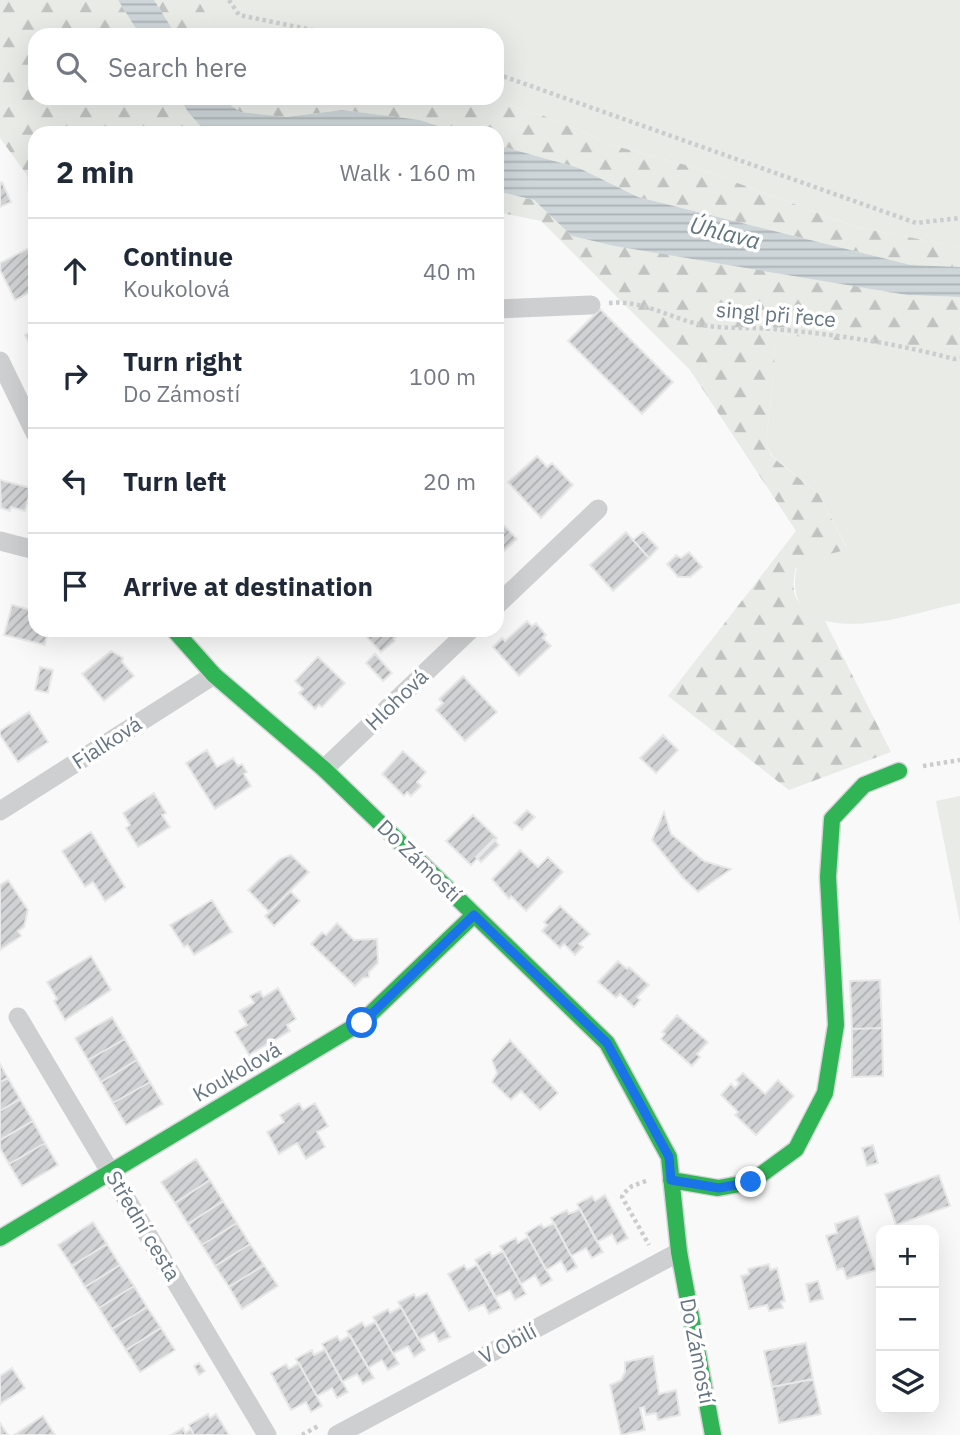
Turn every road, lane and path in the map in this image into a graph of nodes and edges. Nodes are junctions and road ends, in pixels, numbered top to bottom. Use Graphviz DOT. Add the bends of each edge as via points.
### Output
graph roads {
  1 [pos="229,0"];
  2 [pos="303,28"];
  3 [pos="504,76"];
  4 [pos="960,218"];
  5 [pos="591,305"];
  6 [pos="504,309"];
  7 [pos="960,358"];
  8 [pos="0,362"];
  9 [pos="28,419"];
  10 [pos="598,509"];
  11 [pos="0,541"];
  12 [pos="28,548"];
  13 [pos="504,598"];
  14 [pos="180,637"];
  15 [pos="463,637"];
  16 [pos="214,675"];
  17 [pos="960,760"];
  18 [pos="324,769"];
  19 [pos="899,771"];
  20 [pos="0,811"];
  21 [pos="474,915"];
  22 [pos="18,1017"];
  23 [pos="110,1171"];
  24 [pos="671,1180"];
  25 [pos="0,1238"];
  26 [pos="678,1252"];
  27 [pos="659,1263"];
  28 [pos="267,1435"];
  29 [pos="337,1435"];
  30 [pos="713,1435"];
  1 -- 2 [label="path" via="239,15"];
  3 -- 4 [label="path" via="916,223"];
  5 -- 6 [label="street"];
  5 -- 7 [label="path, singl při řece" via="627,301 707,326 855,338"];
  8 -- 9 [label="street"];
  10 -- 13 [label="street"];
  11 -- 12 [label="street"];
  14 -- 16 [label="street, Do Zámostí"];
  15 -- 18 [label="street, Hlohová"];
  16 -- 18 [label="street, Do Zámostí"];
  16 -- 20 [label="street, Fialková"];
  17 -- 19 [label="path"];
  18 -- 21 [label="street, Do Zámostí"];
  19 -- 24 [label="street" via="864,785 832,819 828,877 836,1025 825,1093 796,1149 751,1182 719,1188"];
  21 -- 23 [label="street, Koukolová" via="362,1023"];
  21 -- 24 [label="street, Do Zámostí" via="607,1043 669,1157"];
  22 -- 23 [label="street, Střední cesta"];
  23 -- 25 [label="street, Koukolová"];
  23 -- 28 [label="street, Střední cesta"];
  24 -- 26 [label="street, Do Zámostí"];
  24 -- 27 [label="path" via="651,1179 632,1186 622,1198"];
  26 -- 27 [label="street, V Obilí"];
  26 -- 30 [label="street, Do Zámostí"];
  27 -- 29 [label="street, V Obilí"];
}
